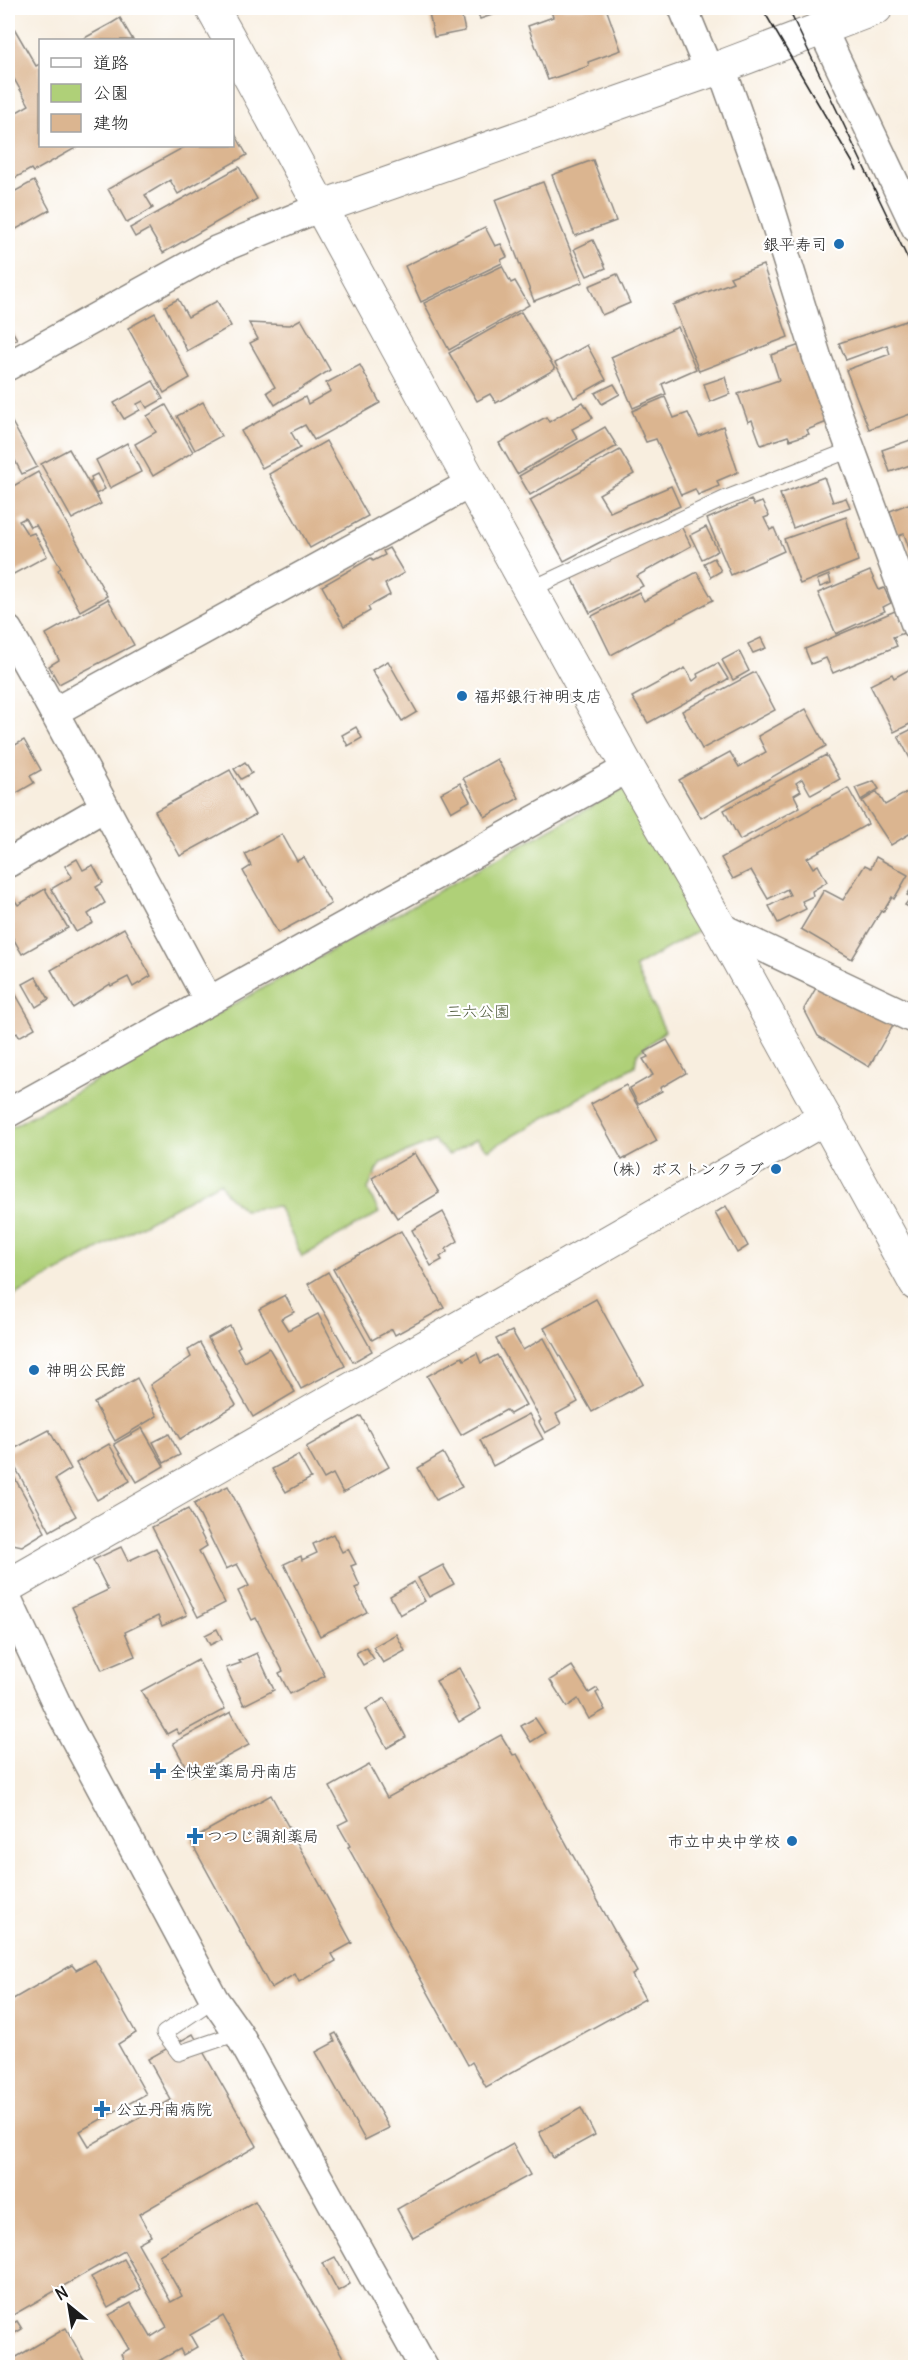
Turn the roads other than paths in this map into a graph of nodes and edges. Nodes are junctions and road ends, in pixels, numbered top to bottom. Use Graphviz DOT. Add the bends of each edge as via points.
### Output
graph roads {
  1 [pos="212,8"];
  2 [pos="682,8"];
  3 [pos="876,8"];
  4 [pos="822,29"];
  5 [pos="229,39"];
  6 [pos="234,48"];
  7 [pos="715,69"];
  8 [pos="321,207"];
  9 [pos="915,228"];
  10 [pos="8,366"];
  11 [pos="850,450"];
  12 [pos="471,483"];
  13 [pos="530,590"];
  14 [pos="915,626"];
  15 [pos="8,630"];
  16 [pos="54,712"];
  17 [pos="628,768"];
  18 [pos="103,808"];
  19 [pos="8,863"];
  20 [pos="720,927"];
  21 [pos="208,1000"];
  22 [pos="915,1020"];
  23 [pos="8,1113"];
  24 [pos="825,1118"];
  25 [pos="915,1284"];
  26 [pos="8,1586"];
  27 [pos="8,1600"];
  28 [pos="214,1999"];
  29 [pos="238,2033"];
  30 [pos="424,2367"];
  1 -- 5 [label="street"];
  2 -- 7 [label="street"];
  3 -- 4 [label="street"];
  4 -- 7 [label="street"];
  4 -- 9 [label="street"];
  6 -- 8 [label="street"];
  7 -- 8 [label="street"];
  7 -- 11 [label="street" via="766,193"];
  8 -- 10 [label="street" via="217,249"];
  8 -- 12 [label="street"];
  11 -- 13 [label="lane" via="724,499"];
  11 -- 14 [label="street"];
  12 -- 13 [label="street"];
  12 -- 16 [label="street"];
  13 -- 17 [label="street"];
  15 -- 16 [label="street"];
  16 -- 18 [label="street"];
  17 -- 20 [label="street"];
  17 -- 21 [label="street"];
  18 -- 19 [label="street"];
  18 -- 21 [label="street"];
  20 -- 22 [label="street"];
  20 -- 24 [label="street"];
  21 -- 23 [label="street"];
  24 -- 25 [label="street"];
  24 -- 26 [label="street"];
  27 -- 28 [label="street" via="60,1711"];
  28 -- 29 [label="street"];
  28 -- 29 [label="lane" via="164,2033 179,2053"];
  29 -- 30 [label="street"];
}
